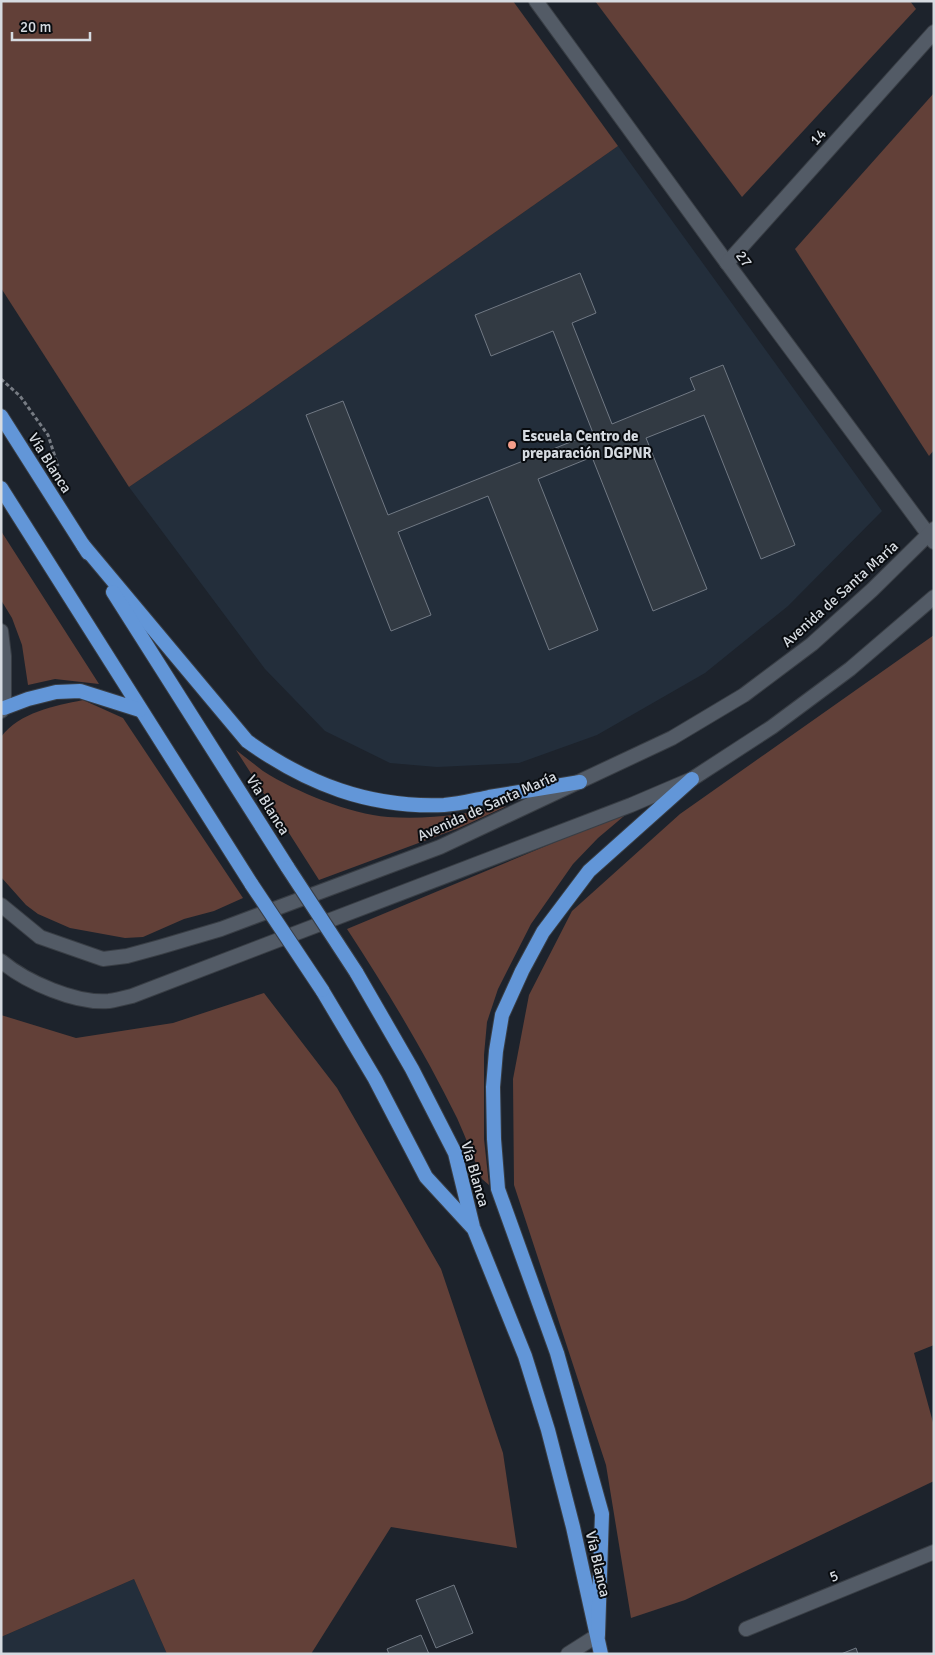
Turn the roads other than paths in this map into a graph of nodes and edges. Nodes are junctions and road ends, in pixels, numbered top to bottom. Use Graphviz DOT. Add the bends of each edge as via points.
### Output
graph roads {
  1 [pos="536,1"];
  2 [pos="934,32"];
  3 [pos="726,264"];
  4 [pos="1,416"];
  5 [pos="1,488"];
  6 [pos="932,535"];
  7 [pos="83,545"];
  8 [pos="934,597"];
  9 [pos="1,631"];
  10 [pos="2,709"];
  11 [pos="140,710"];
  12 [pos="692,779"];
  13 [pos="580,782"];
  14 [pos="1,905"];
  15 [pos="1,961"];
  16 [pos="472,1228"];
  17 [pos="934,1552"];
  18 [pos="746,1630"];
  19 [pos="598,1635"];
  20 [pos="568,1654"];
  21 [pos="601,1654"];
  1 -- 3 [label="street, 27"];
  2 -- 3 [label="street, 14"];
  3 -- 6 [label="street, 27"];
  4 -- 7 [label="highway, Vía Blanca"];
  5 -- 11 [label="highway, Vía Blanca"];
  6 -- 13 [label="street, Avenida de Santa María" via="812,644 744,695 672,738"];
  7 -- 13 [label="highway" via="248,741 298,774 359,797 445,805"];
  7 -- 16 [label="highway, Vía Blanca, bridge" via="356,972 412,1069 456,1153"];
  8 -- 12 [label="street" via="850,668 772,727"];
  9 -- 10 [label="street" via="4,656"];
  10 -- 11 [label="highway" via="56,692 80,691"];
  11 -- 16 [label="highway, Vía Blanca, bridge" via="322,990 375,1079 426,1177"];
  12 -- 15 [label="street" via="132,996 108,1001 84,1000 34,982"];
  12 -- 19 [label="highway" via="589,871 543,932 502,1015 496,1051 493,1087 498,1190 557,1353 602,1514"];
  13 -- 14 [label="street, Avenida de Santa María" via="440,847 221,930 127,956 103,959 40,938"];
  16 -- 19 [label="highway, Vía Blanca" via="525,1356 548,1430"];
  17 -- 18 [label="street, 5"];
  19 -- 20 [label="street"];
  19 -- 21 [label="highway, Vía Blanca"];
}
